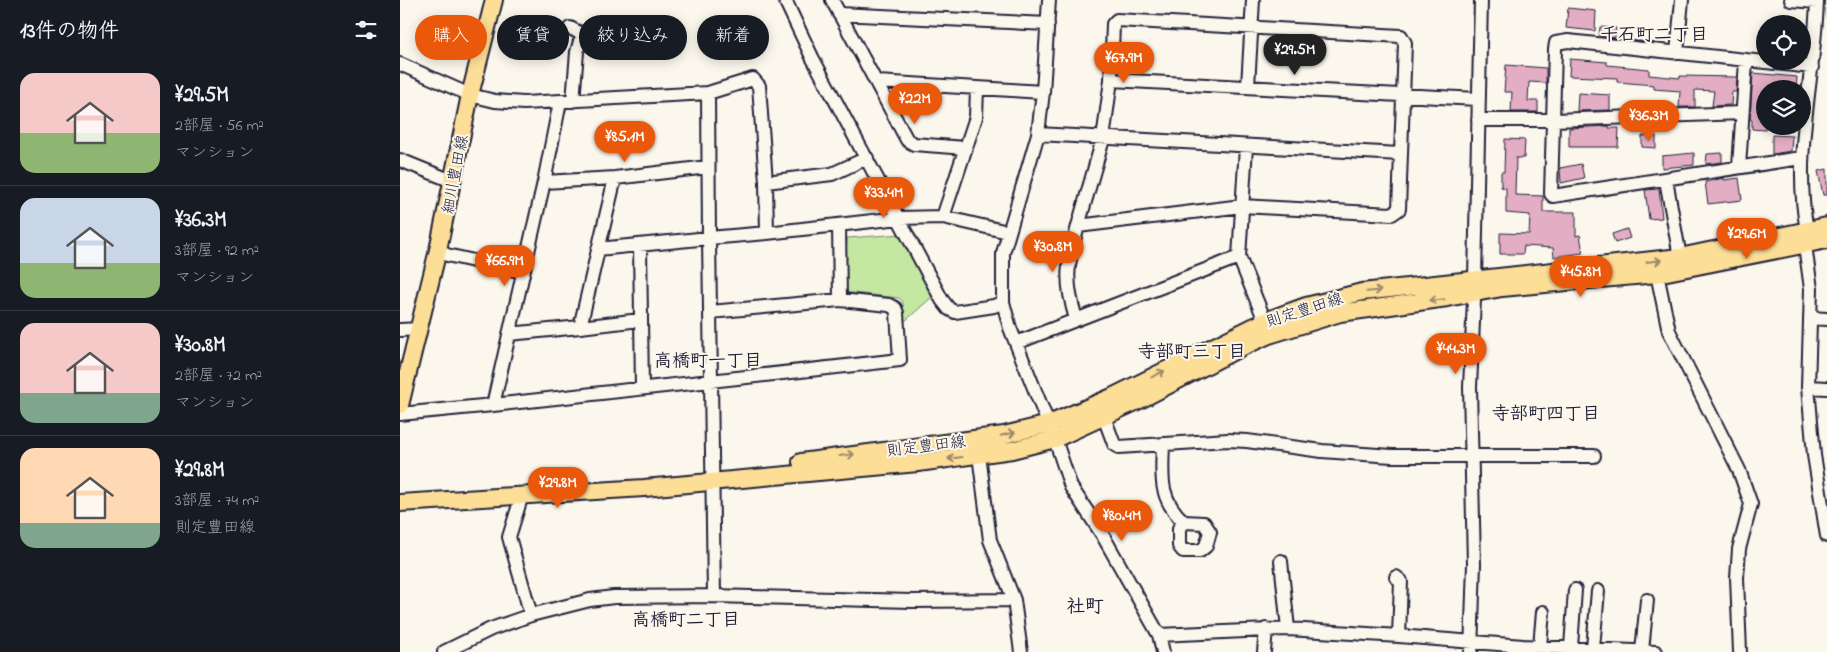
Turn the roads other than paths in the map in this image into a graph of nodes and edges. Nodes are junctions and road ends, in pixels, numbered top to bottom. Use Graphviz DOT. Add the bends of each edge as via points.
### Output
graph roads {
  1 [pos="492,0"];
  2 [pos="785,0"];
  3 [pos="832,0"];
  4 [pos="1049,0"];
  5 [pos="1253,0"];
  6 [pos="1481,0"];
  7 [pos="1682,0"];
  8 [pos="1791,0"];
  9 [pos="1818,1"];
  10 [pos="839,14"];
  11 [pos="1048,24"];
  12 [pos="570,28"];
  13 [pos="1252,28"];
  14 [pos="1677,53"];
  15 [pos="1746,61"];
  16 [pos="400,64"];
  17 [pos="1812,67"];
  18 [pos="1111,80"];
  19 [pos="877,82"];
  20 [pos="1248,86"];
  21 [pos="977,89"];
  22 [pos="708,92"];
  23 [pos="1044,92"];
  24 [pos="470,95"];
  25 [pos="1403,95"];
  26 [pos="1478,99"];
  27 [pos="566,102"];
  28 [pos="1742,113"];
  29 [pos="1478,120"];
  30 [pos="1554,120"];
  31 [pos="1038,134"];
  32 [pos="1103,138"];
  33 [pos="1246,147"];
  34 [pos="965,148"];
  35 [pos="1400,154"];
  36 [pos="867,158"];
  37 [pos="1801,158"];
  38 [pos="400,160"];
  39 [pos="708,167"];
  40 [pos="1739,167"];
  41 [pos="615,178"];
  42 [pos="1666,180"];
  43 [pos="452,181"];
  44 [pos="544,182"];
  45 [pos="766,182"];
  46 [pos="1242,206"];
  47 [pos="943,217"];
  48 [pos="899,218"];
  49 [pos="839,225"];
  50 [pos="1078,226"];
  51 [pos="1827,226"];
  52 [pos="1008,232"];
  53 [pos="766,233"];
  54 [pos="709,238"];
  55 [pos="1806,238"];
  56 [pos="1827,240"];
  57 [pos="640,246"];
  58 [pos="598,249"];
  59 [pos="438,250"];
  60 [pos="1240,257"];
  61 [pos="1680,257"];
  62 [pos="523,272"];
  63 [pos="1657,274"];
  64 [pos="1474,286"];
  65 [pos="840,300"];
  66 [pos="1003,302"];
  67 [pos="710,312"];
  68 [pos="1810,318"];
  69 [pos="1076,319"];
  70 [pos="1827,319"];
  71 [pos="640,320"];
  72 [pos="1265,321"];
  73 [pos="580,327"];
  74 [pos="420,329"];
  75 [pos="400,330"];
  76 [pos="509,334"];
  77 [pos="1016,343"];
  78 [pos="711,380"];
  79 [pos="1808,387"];
  80 [pos="642,388"];
  81 [pos="1827,388"];
  82 [pos="492,405"];
  83 [pos="400,406"];
  84 [pos="400,414"];
  85 [pos="1104,418"];
  86 [pos="1049,424"];
  87 [pos="1055,440"];
  88 [pos="1162,444"];
  89 [pos="979,455"];
  90 [pos="1814,455"];
  91 [pos="1827,455"];
  92 [pos="1472,456"];
  93 [pos="1594,456"];
  94 [pos="713,481"];
  95 [pos="522,496"];
  96 [pos="400,503"];
  97 [pos="1184,522"];
  98 [pos="1826,522"];
  99 [pos="1827,536"];
  100 [pos="1281,561"];
  101 [pos="1396,577"];
  102 [pos="1576,590"];
  103 [pos="1598,591"];
  104 [pos="714,596"];
  105 [pos="1014,600"];
  106 [pos="1647,600"];
  107 [pos="1543,612"];
  108 [pos="531,615"];
  109 [pos="1266,629"];
  110 [pos="1288,629"];
  111 [pos="1159,634"];
  112 [pos="1399,636"];
  113 [pos="1540,646"];
  114 [pos="1471,647"];
  115 [pos="1593,648"];
  116 [pos="1567,649"];
  117 [pos="1616,651"];
  118 [pos="1642,651"];
  119 [pos="444,652"];
  120 [pos="1021,652"];
  121 [pos="1163,652"];
  122 [pos="1264,652"];
  123 [pos="1656,652"];
  124 [pos="1740,652"];
  1 -- 24 [label="main road, 細川豊田線"];
  2 -- 36 [label="street"];
  3 -- 10 [label="street"];
  4 -- 11 [label="street"];
  5 -- 13 [label="street"];
  6 -- 26 [label="street"];
  7 -- 14 [label="street"];
  8 -- 9 [label="street"];
  9 -- 17 [label="street"];
  10 -- 11 [label="street"];
  10 -- 19 [label="street"];
  11 -- 23 [label="street"];
  12 -- 27 [label="street" via="582,34"];
  13 -- 18 [label="street" via="1117,20 1113,24"];
  13 -- 20 [label="street"];
  13 -- 25 [label="street" via="1401,36 1406,43"];
  14 -- 15 [label="street"];
  14 -- 30 [label="street" via="1568,42 1556,44"];
  15 -- 17 [label="street"];
  15 -- 28 [label="street"];
  16 -- 24 [label="street"];
  17 -- 37 [label="street"];
  18 -- 20 [label="street"];
  18 -- 32 [label="street"];
  19 -- 21 [label="street"];
  19 -- 34 [label="street" via="910,143"];
  20 -- 25 [label="street"];
  21 -- 23 [label="street"];
  21 -- 34 [label="street" via="976,117"];
  22 -- 27 [label="street"];
  22 -- 39 [label="street"];
  22 -- 45 [label="street" via="753,79 758,83"];
  23 -- 31 [label="street"];
  24 -- 27 [label="street" via="495,101"];
  24 -- 43 [label="main road, 細川豊田線"];
  25 -- 26 [label="street"];
  25 -- 35 [label="street"];
  26 -- 29 [label="street"];
  27 -- 44 [label="street"];
  28 -- 30 [label="street"];
  28 -- 40 [label="street"];
  29 -- 30 [label="street"];
  29 -- 64 [label="street"];
  30 -- 42 [label="street" via="1553,196"];
  31 -- 32 [label="street"];
  31 -- 52 [label="street"];
  32 -- 33 [label="street"];
  32 -- 50 [label="street"];
  33 -- 35 [label="street"];
  33 -- 46 [label="street"];
  34 -- 47 [label="street"];
  35 -- 46 [label="street" via="1399,209 1394,213"];
  36 -- 45 [label="street" via="832,174"];
  36 -- 48 [label="street"];
  37 -- 40 [label="street"];
  37 -- 55 [label="street"];
  38 -- 43 [label="street"];
  39 -- 41 [label="street"];
  39 -- 54 [label="street"];
  40 -- 42 [label="street"];
  41 -- 44 [label="street"];
  41 -- 58 [label="street"];
  42 -- 61 [label="street"];
  43 -- 59 [label="main road, 細川豊田線"];
  44 -- 62 [label="street"];
  45 -- 53 [label="street"];
  46 -- 50 [label="street"];
  46 -- 60 [label="street"];
  47 -- 48 [label="street"];
  47 -- 52 [label="street"];
  48 -- 49 [label="street"];
  48 -- 66 [label="street" via="930,280 949,309 955,312"];
  49 -- 53 [label="street"];
  49 -- 65 [label="street"];
  50 -- 69 [label="street" via="1067,277"];
  51 -- 55 [label="main road, 則定豊田線"];
  52 -- 66 [label="street" via="1002,260"];
  53 -- 54 [label="street"];
  54 -- 57 [label="street"];
  54 -- 67 [label="street"];
  55 -- 56 [label="main road, 則定豊田線"];
  55 -- 61 [label="main road, 則定豊田線"];
  55 -- 63 [label="main road, 則定豊田線"];
  55 -- 68 [label="street" via="1812,289"];
  57 -- 58 [label="street"];
  57 -- 71 [label="street"];
  58 -- 73 [label="street"];
  59 -- 62 [label="street" via="446,255"];
  59 -- 74 [label="main road, 細川豊田線"];
  60 -- 69 [label="street"];
  60 -- 72 [label="street"];
  64 -- 61 [label="main road, 則定豊田線, one-way"];
  62 -- 76 [label="street"];
  63 -- 64 [label="main road, 則定豊田線" via="1502,288"];
  63 -- 124 [label="street" via="1669,331 1739,470 1751,504 1739,549"];
  72 -- 64 [label="main road, 則定豊田線, one-way" via="1306,306 1362,292 1447,284"];
  64 -- 85 [label="main road, 則定豊田線, one-way" via="1340,313 1294,327 1238,349"];
  64 -- 92 [label="street" via="1470,387"];
  65 -- 67 [label="street"];
  65 -- 78 [label="street" via="895,308 900,360"];
  66 -- 77 [label="street"];
  67 -- 78 [label="street"];
  68 -- 70 [label="street"];
  68 -- 79 [label="street"];
  69 -- 77 [label="street"];
  71 -- 73 [label="street"];
  71 -- 80 [label="street"];
  86 -- 72 [label="main road, 則定豊田線, one-way" via="1112,397"];
  73 -- 76 [label="street"];
  74 -- 75 [label="street"];
  74 -- 83 [label="main road, 細川豊田線"];
  76 -- 82 [label="street"];
  77 -- 86 [label="street"];
  78 -- 80 [label="street"];
  78 -- 94 [label="street"];
  79 -- 81 [label="street"];
  79 -- 90 [label="street"];
  80 -- 82 [label="street"];
  82 -- 84 [label="street"];
  85 -- 87 [label="main road, 則定豊田線"];
  85 -- 88 [label="street" via="1114,444 1119,447"];
  86 -- 87 [label="street"];
  94 -- 86 [label="main road, 則定豊田線, one-way" via="770,467 1004,435"];
  87 -- 89 [label="main road, 則定豊田線"];
  87 -- 111 [label="street" via="1071,486"];
  88 -- 92 [label="street" via="1247,441 1392,456"];
  88 -- 97 [label="street" via="1163,491"];
  89 -- 94 [label="main road, 則定豊田線, one-way"];
  89 -- 105 [label="street" via="990,540"];
  90 -- 91 [label="street"];
  90 -- 98 [label="street"];
  92 -- 93 [label="street"];
  92 -- 114 [label="street" via="1474,564"];
  94 -- 95 [label="main road, 則定豊田線"];
  94 -- 104 [label="street"];
  95 -- 96 [label="main road, 則定豊田線"];
  95 -- 108 [label="street" via="509,537"];
  98 -- 99 [label="street"];
  100 -- 110 [label="street"];
  101 -- 112 [label="street" via="1401,581"];
  102 -- 116 [label="street"];
  103 -- 115 [label="street"];
  104 -- 105 [label="street"];
  104 -- 108 [label="street" via="614,597"];
  105 -- 120 [label="street"];
  106 -- 118 [label="street"];
  107 -- 113 [label="street"];
  108 -- 119 [label="street" via="491,629"];
  109 -- 110 [label="street"];
  109 -- 111 [label="street"];
  109 -- 122 [label="street"];
  110 -- 112 [label="street"];
  111 -- 121 [label="street"];
  112 -- 114 [label="street"];
  113 -- 114 [label="street"];
  113 -- 116 [label="street"];
  115 -- 116 [label="street"];
  115 -- 117 [label="street"];
  117 -- 118 [label="street"];
  118 -- 123 [label="street"];
}
